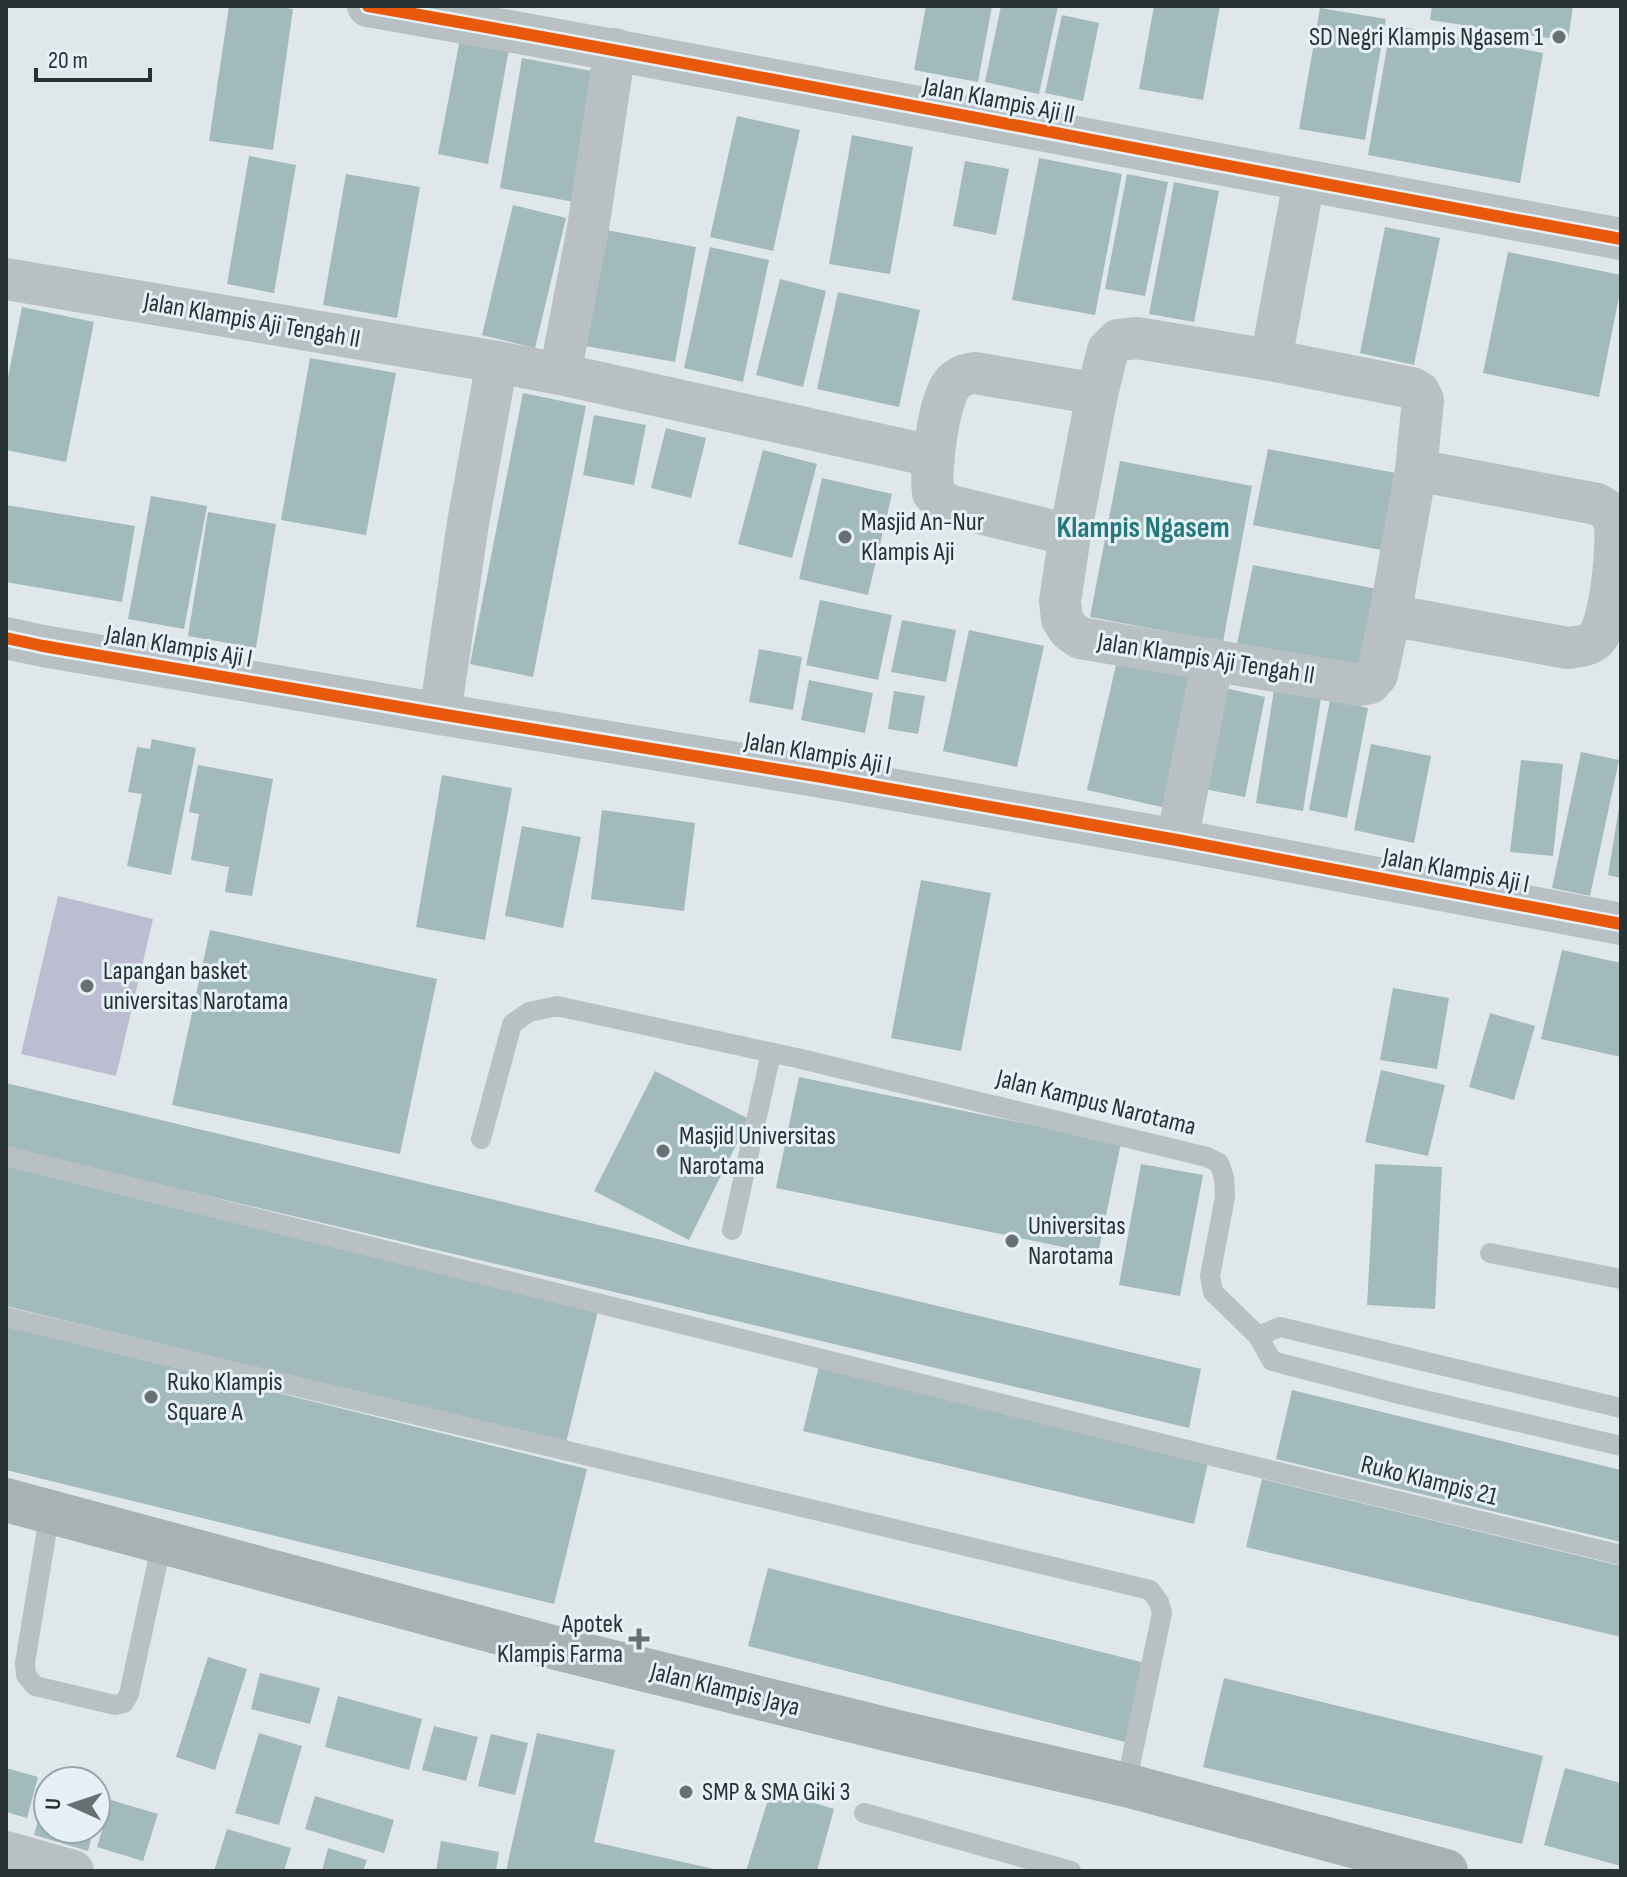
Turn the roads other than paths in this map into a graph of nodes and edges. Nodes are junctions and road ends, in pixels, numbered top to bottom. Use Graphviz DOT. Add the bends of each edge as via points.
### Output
graph roads {
  1 [pos="368,6"];
  2 [pos="615,49"];
  3 [pos="1304,181"];
  4 [pos="1621,239"];
  5 [pos="6,279"];
  6 [pos="1271,360"];
  7 [pos="497,362"];
  8 [pos="560,374"];
  9 [pos="1097,394"];
  10 [pos="932,456"];
  11 [pos="1416,470"];
  12 [pos="1070,535"];
  13 [pos="1617,579"];
  14 [pos="1390,615"];
  15 [pos="6,638"];
  16 [pos="1213,659"];
  17 [pos="440,714"];
  18 [pos="1177,840"];
  19 [pos="1621,924"];
  20 [pos="771,1053"];
  21 [pos="481,1139"];
  22 [pos="6,1156"];
  23 [pos="732,1230"];
  24 [pos="1490,1253"];
  25 [pos="1621,1279"];
  26 [pos="6,1317"];
  27 [pos="1258,1336"];
  28 [pos="1621,1408"];
  29 [pos="1621,1446"];
  30 [pos="6,1500"];
  31 [pos="50,1511"];
  32 [pos="162,1542"];
  33 [pos="1621,1555"];
  34 [pos="1126,1785"];
  35 [pos="864,1813"];
  36 [pos="6,1852"];
  37 [pos="1373,1862"];
  38 [pos="1426,1869"];
  39 [pos="73,1871"];
  40 [pos="1071,1871"];
  1 -- 2 [label="street, Jalan Klampis Aji II"];
  2 -- 3 [label="street, Jalan Klampis Aji II"];
  2 -- 8 [label="street"];
  3 -- 4 [label="street, Jalan Klampis Aji II"];
  3 -- 6 [label="street"];
  5 -- 7 [label="street, Jalan Klampis Aji Tengah II"];
  6 -- 9 [label="street, Jalan Klampis Aji Tengah II" via="1137,338 1118,340 1108,350"];
  6 -- 11 [label="street, Jalan Klampis Aji Tengah II" via="1419,392 1423,400"];
  7 -- 8 [label="street, Jalan Klampis Aji Tengah II"];
  7 -- 17 [label="street"];
  8 -- 10 [label="street, Jalan Klampis Aji Tengah II"];
  9 -- 10 [label="street" via="963,375 946,393"];
  9 -- 12 [label="street, Jalan Klampis Aji Tengah II"];
  10 -- 12 [label="street" via="933,493 947,505"];
  11 -- 13 [label="street" via="1609,510"];
  11 -- 14 [label="street, Jalan Klampis Aji Tengah II"];
  12 -- 16 [label="street, Jalan Klampis Aji Tengah II" via="1060,601 1069,630 1080,638"];
  13 -- 14 [label="street" via="1598,638 1584,646 1567,648"];
  14 -- 16 [label="street, Jalan Klampis Aji Tengah II" via="1377,675 1370,683"];
  15 -- 17 [label="street, Jalan Klampis Aji I"];
  16 -- 18 [label="street"];
  17 -- 18 [label="street, Jalan Klampis Aji I"];
  18 -- 19 [label="street, Jalan Klampis Aji I"];
  20 -- 21 [label="lane, Jalan Kampus Narotama" via="557,1006 529,1012 512,1024"];
  20 -- 23 [label="lane"];
  20 -- 27 [label="lane, Jalan Kampus Narotama" via="1219,1163 1225,1197 1210,1276 1213,1292"];
  22 -- 33 [label="lane, Ruko Klampis 21"];
  24 -- 25 [label="lane"];
  26 -- 34 [label="lane" via="1150,1590 1162,1613"];
  27 -- 28 [label="lane" via="1280,1327"];
  27 -- 29 [label="lane, Jalan Kampus Narotama" via="1272,1361"];
  30 -- 31 [label="main road, Jalan Klampis Jaya"];
  31 -- 32 [label="main road, Jalan Klampis Jaya"];
  31 -- 32 [label="lane" via="25,1663 35,1686 124,1703"];
  32 -- 34 [label="main road, Jalan Klampis Jaya" via="571,1652"];
  34 -- 37 [label="main road, Jalan Klampis Jaya"];
  35 -- 40 [label="lane"];
  36 -- 39 [label="street"];
  37 -- 38 [label="main road, Jalan Klampis Jaya"];
}
